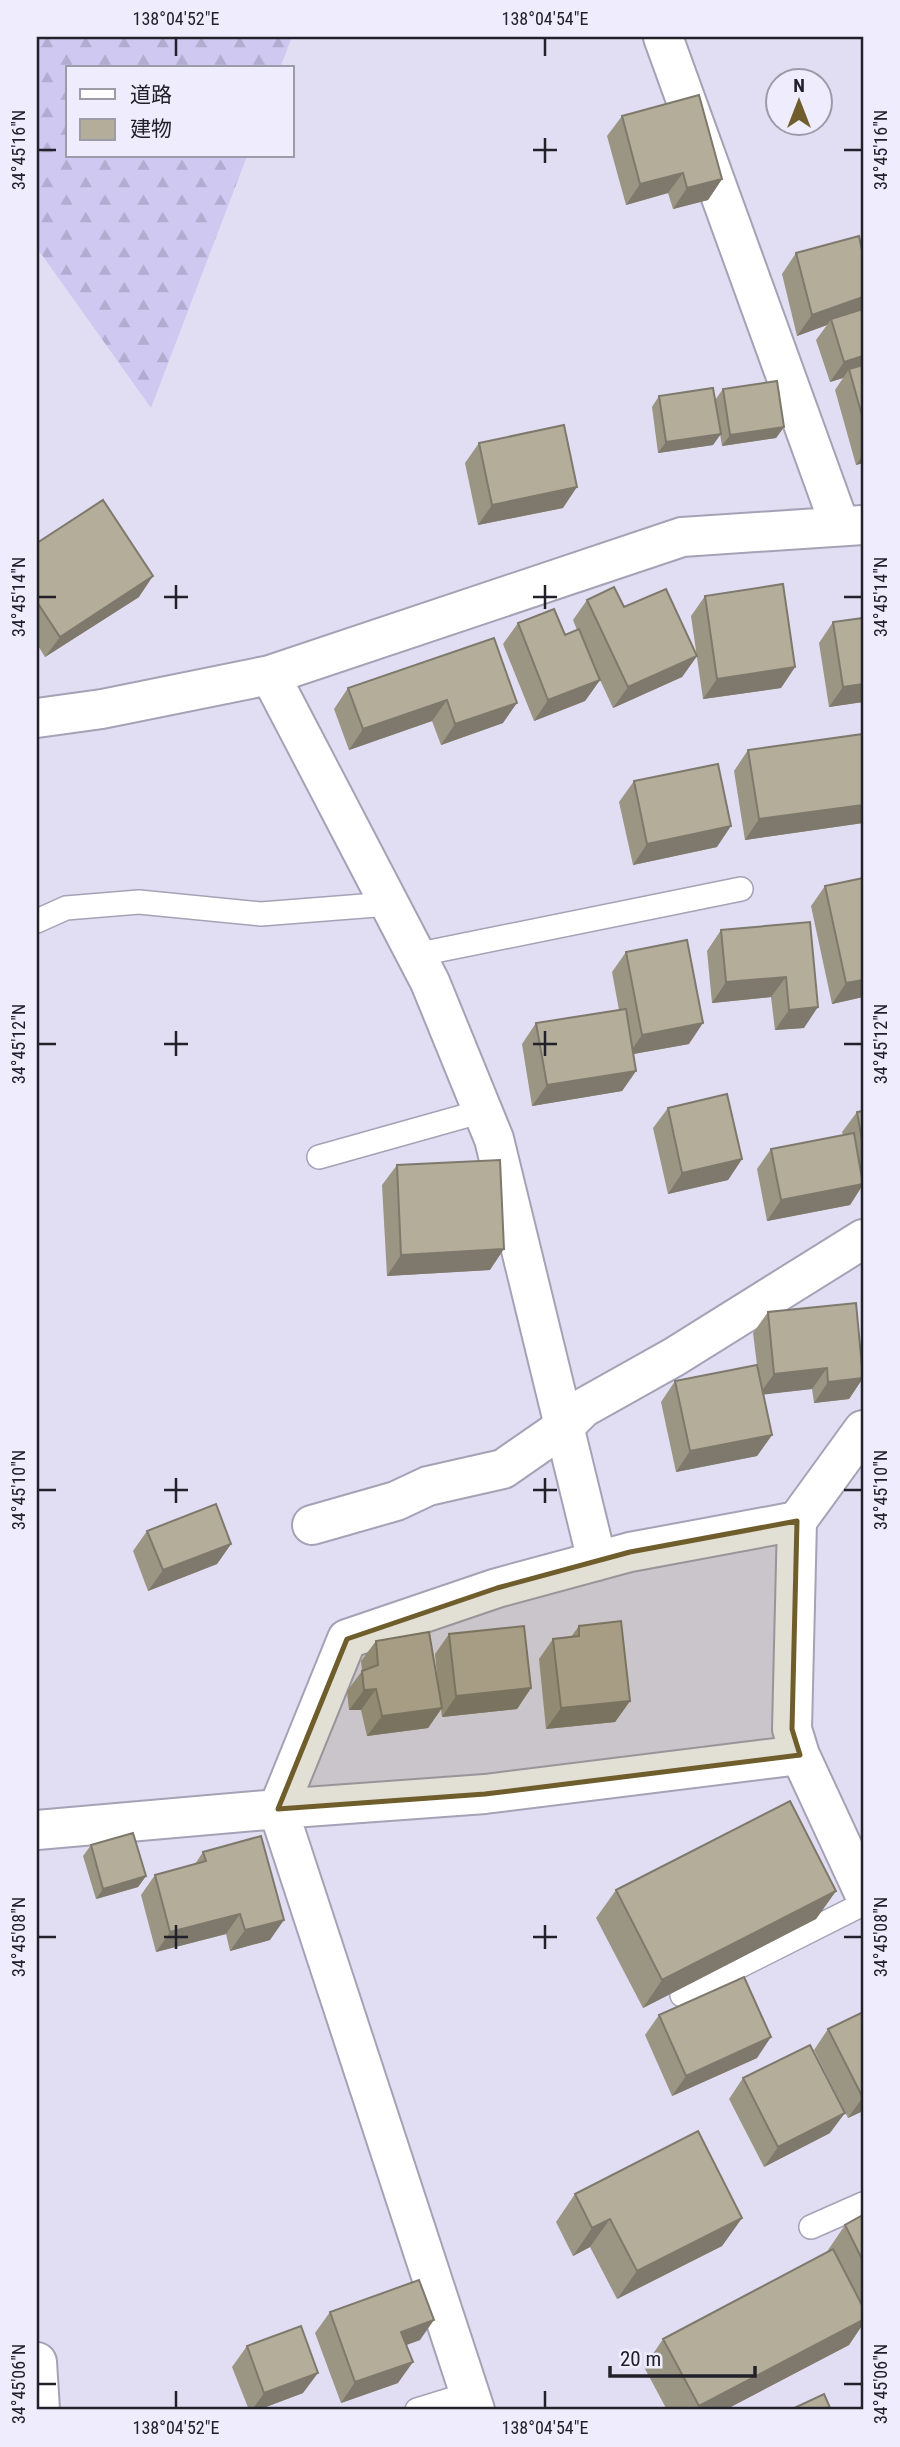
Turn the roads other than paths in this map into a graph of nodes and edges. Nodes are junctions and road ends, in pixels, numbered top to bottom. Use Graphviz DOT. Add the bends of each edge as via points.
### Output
graph roads {
  1 [pos="663,37"];
  2 [pos="852,526"];
  3 [pos="270,675"];
  4 [pos="37,718"];
  5 [pos="741,889"];
  6 [pos="389,904"];
  7 [pos="37,921"];
  8 [pos="415,955"];
  9 [pos="483,1111"];
  10 [pos="319,1157"];
  11 [pos="863,1239"];
  12 [pos="565,1426"];
  13 [pos="863,1430"];
  14 [pos="797,1521"];
  15 [pos="312,1525"];
  16 [pos="597,1561"];
  17 [pos="800,1755"];
  18 [pos="278,1809"];
  19 [pos="37,1830"];
  20 [pos="863,1891"];
  21 [pos="863,1903"];
  22 [pos="682,1995"];
  23 [pos="863,2204"];
  24 [pos="811,2227"];
  25 [pos="37,2361"];
  26 [pos="472,2402"];
  27 [pos="40,2410"];
  28 [pos="417,2410"];
  1 -- 2 [label="street"];
  2 -- 3 [label="street" via="682,537"];
  3 -- 4 [label="street"];
  3 -- 6 [label="street"];
  5 -- 8 [label="lane"];
  6 -- 7 [label="lane" via="261,914 139,902 66,908"];
  6 -- 8 [label="street"];
  8 -- 9 [label="street"];
  9 -- 10 [label="lane"];
  9 -- 12 [label="street" via="494,1139"];
  11 -- 12 [label="street" via="583,1408"];
  12 -- 15 [label="street" via="503,1469 428,1486 396,1501"];
  12 -- 16 [label="street"];
  13 -- 14 [label="street"];
  14 -- 16 [label="street"];
  14 -- 17 [label="street" via="792,1729"];
  16 -- 18 [label="street" via="496,1588 347,1639"];
  17 -- 18 [label="street" via="485,1794"];
  17 -- 20 [label="street"];
  18 -- 19 [label="street"];
  18 -- 26 [label="street"];
  21 -- 22 [label="lane"];
  23 -- 24 [label="lane"];
  25 -- 27 [label="street"];
  26 -- 28 [label="lane"];
}
